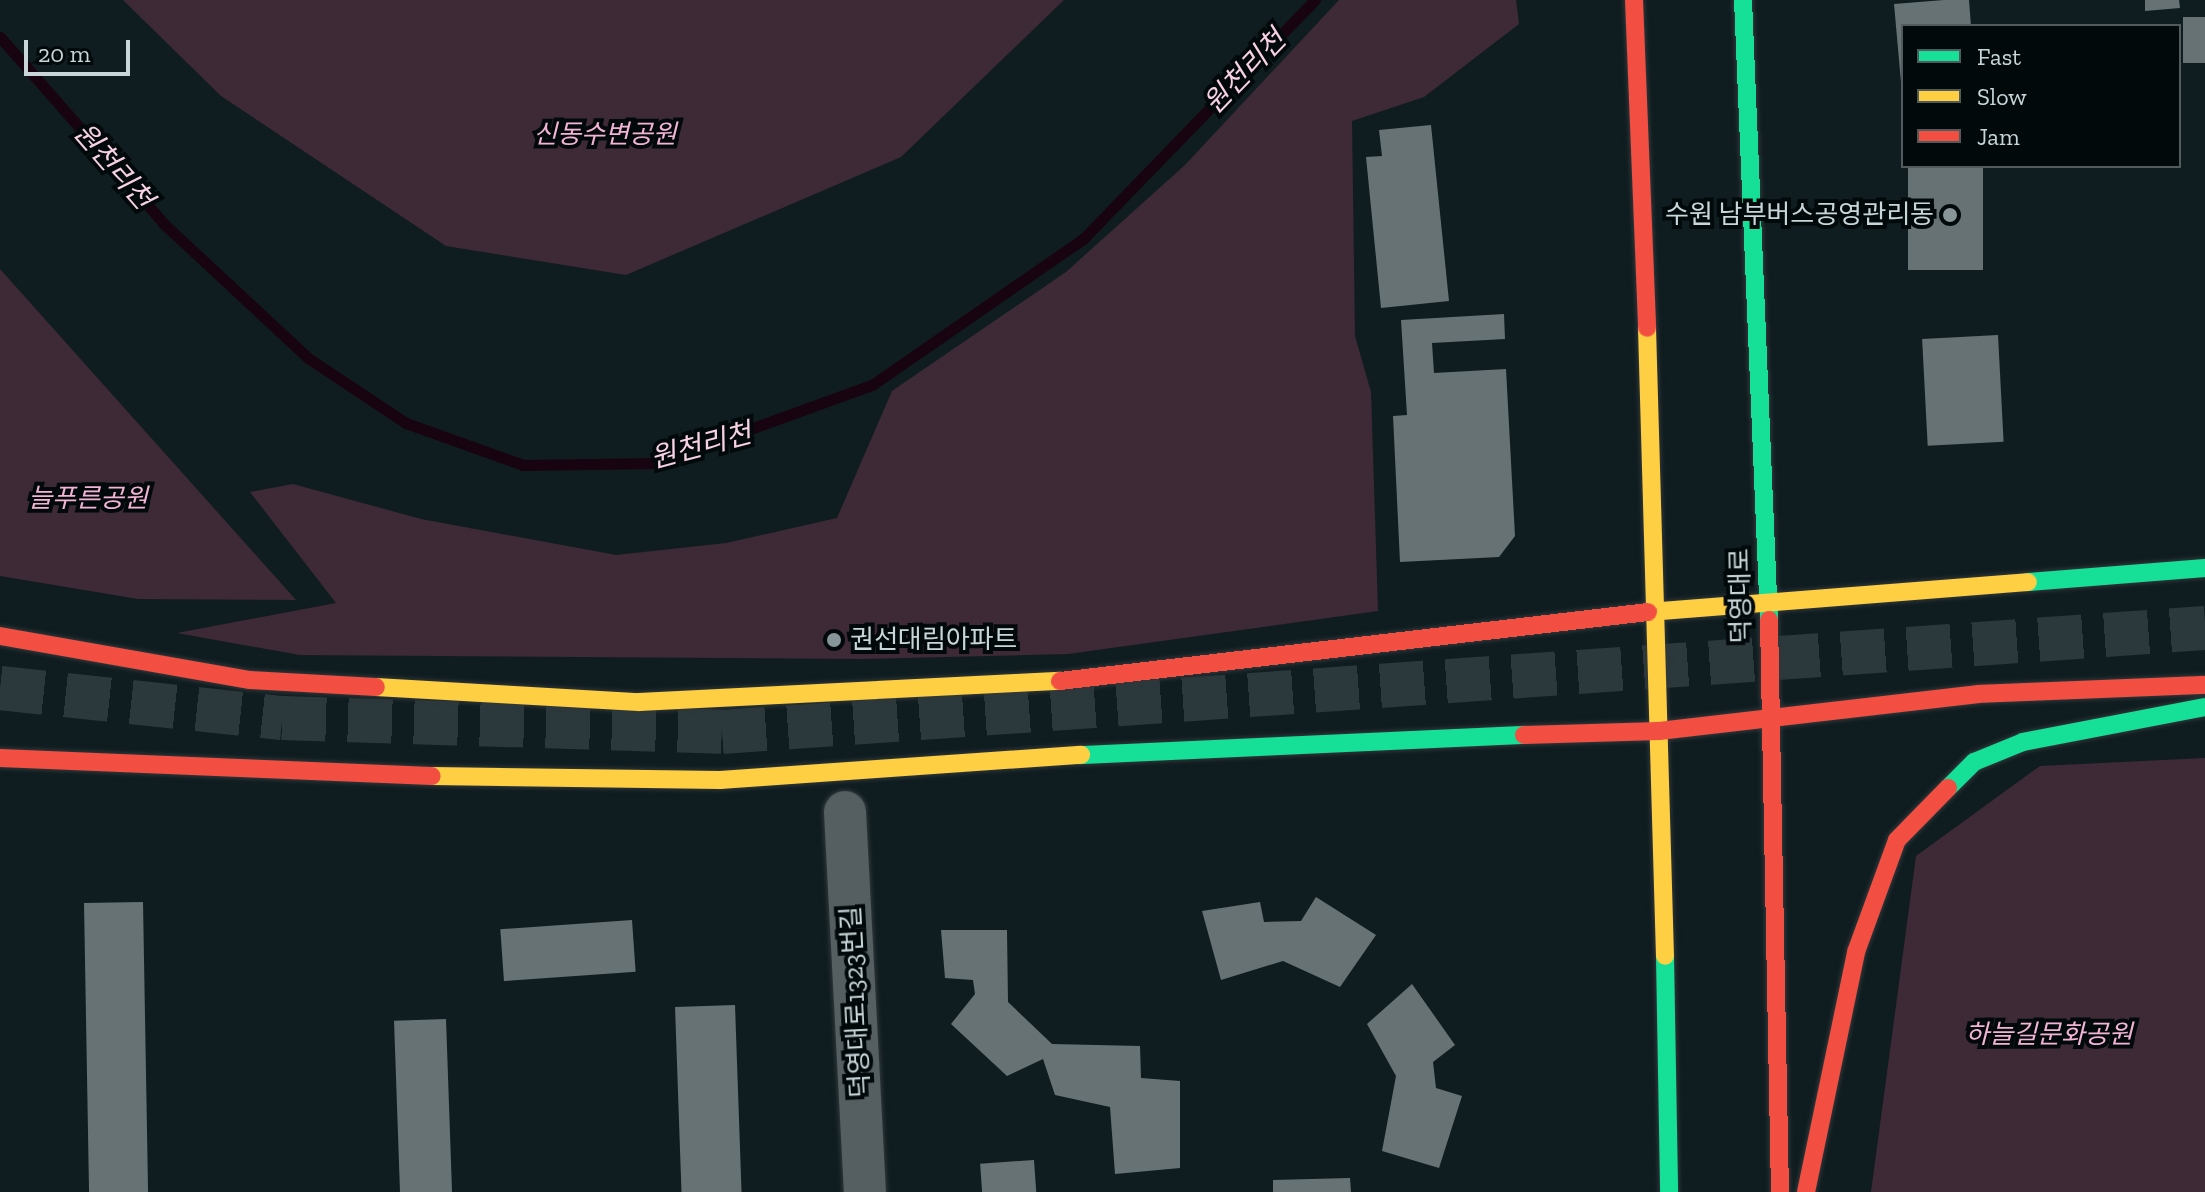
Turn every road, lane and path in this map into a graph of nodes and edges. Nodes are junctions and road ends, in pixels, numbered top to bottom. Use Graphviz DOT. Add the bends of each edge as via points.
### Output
graph roads {
  1 [pos="1634,0"];
  2 [pos="1743,0"];
  3 [pos="2205,568"];
  4 [pos="1769,604"];
  5 [pos="1658,611"];
  6 [pos="0,636"];
  7 [pos="2205,685"];
  8 [pos="2205,707"];
  9 [pos="1768,723"];
  10 [pos="1659,731"];
  11 [pos="0,758"];
  12 [pos="845,812"];
  13 [pos="865,1192"];
  14 [pos="1669,1192"];
  15 [pos="1780,1192"];
  16 [pos="1806,1192"];
  1 -- 5 [label="main road"];
  2 -- 4 [label="main road, 덕영대로"];
  3 -- 4 [label="main road"];
  4 -- 5 [label="main road"];
  4 -- 9 [label="main road, 덕영대로"];
  5 -- 6 [label="main road" via="1073,680 639,702 250,680"];
  5 -- 10 [label="main road"];
  7 -- 9 [label="main road" via="1979,694"];
  8 -- 16 [label="main road" via="2023,742 1974,762 1897,840 1856,952"];
  9 -- 10 [label="main road"];
  9 -- 15 [label="main road, 덕영대로"];
  10 -- 11 [label="main road" via="1231,745 720,780 290,774"];
  10 -- 14 [label="main road"];
  12 -- 13 [label="street, 덕영대로1323번길"];
}
